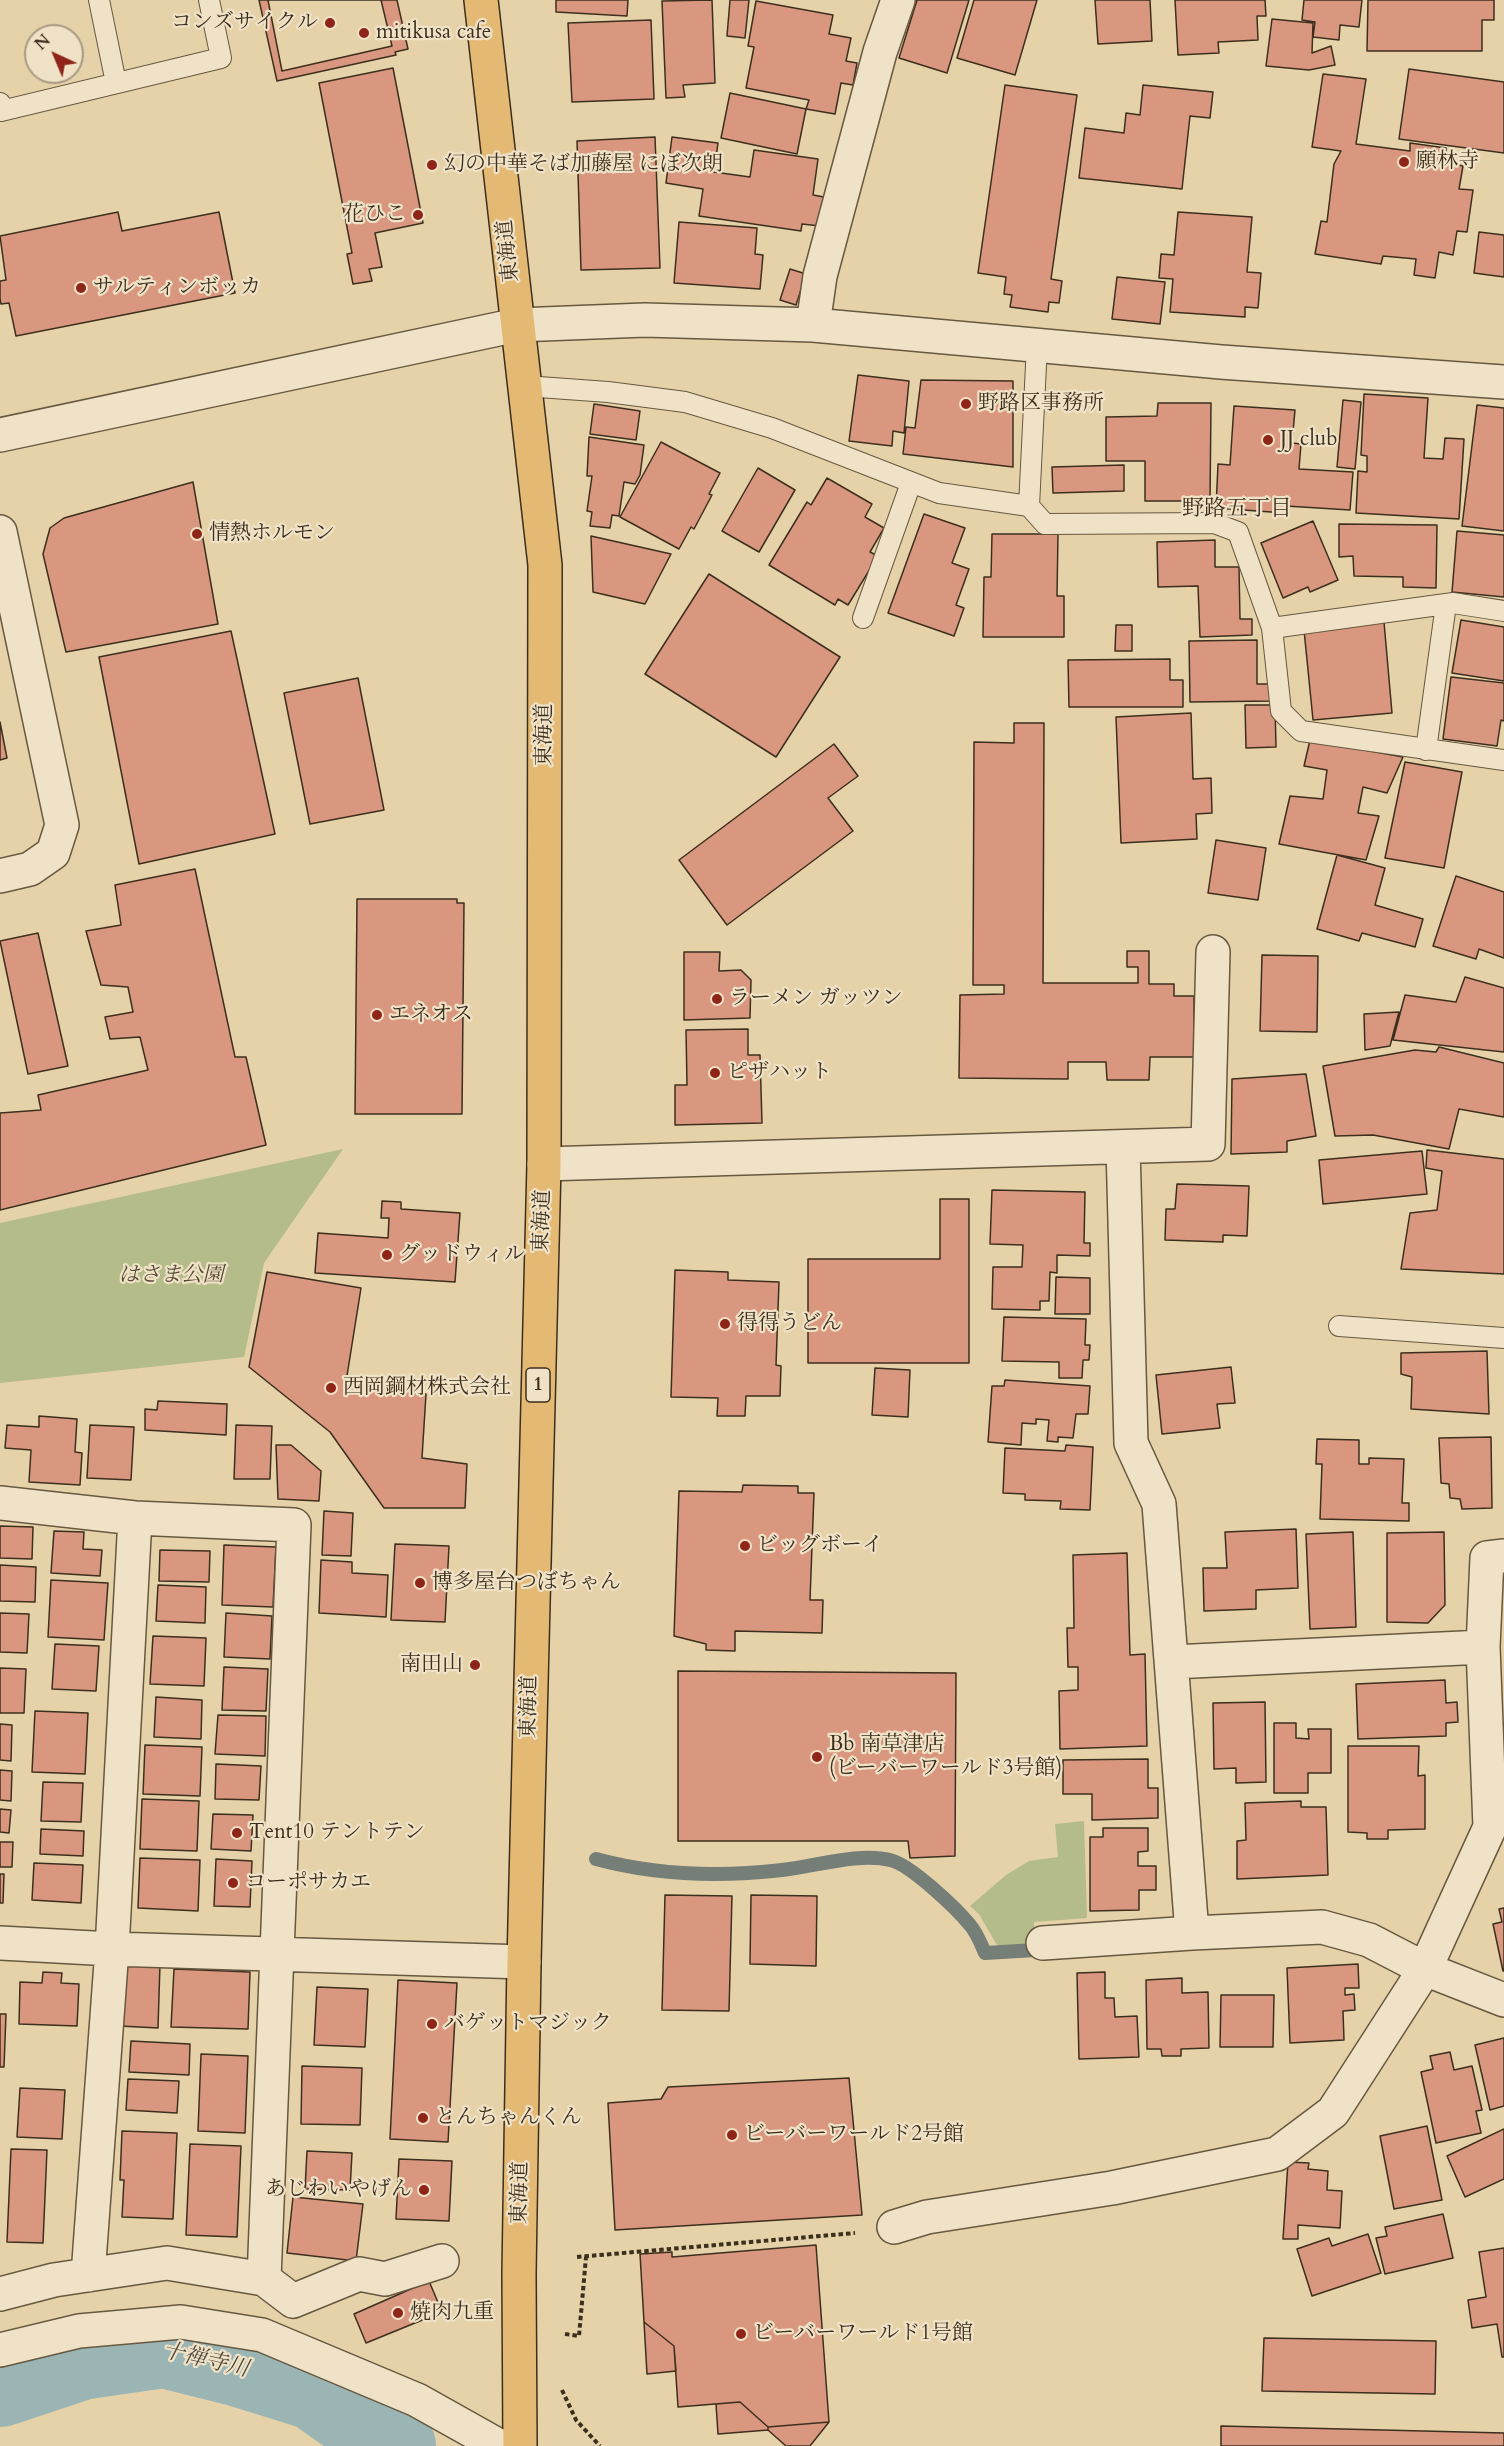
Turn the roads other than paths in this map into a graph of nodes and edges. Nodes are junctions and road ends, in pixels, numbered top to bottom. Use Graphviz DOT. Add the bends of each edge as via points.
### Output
graph roads {
  1 [pos="99,0"];
  2 [pos="209,0"];
  3 [pos="481,0"];
  4 [pos="898,0"];
  5 [pos="116,83"];
  6 [pos="0,103"];
  7 [pos="517,325"];
  8 [pos="813,325"];
  9 [pos="1036,345"];
  10 [pos="1504,382"];
  11 [pos="525,386"];
  12 [pos="0,435"];
  13 [pos="911,483"];
  14 [pos="1029,506"];
  15 [pos="0,532"];
  16 [pos="1446,604"];
  17 [pos="1504,611"];
  18 [pos="863,618"];
  19 [pos="1272,628"];
  20 [pos="1426,750"];
  21 [pos="1504,760"];
  22 [pos="0,876"];
  23 [pos="1213,952"];
  24 [pos="1123,1147"];
  25 [pos="544,1164"];
  26 [pos="1340,1326"];
  27 [pos="1504,1338"];
  28 [pos="0,1503"];
  29 [pos="135,1518"];
  30 [pos="1504,1556"];
  31 [pos="1483,1647"];
  32 [pos="1173,1662"];
  33 [pos="1192,1933"];
  34 [pos="0,1943"];
  35 [pos="1043,1943"];
  36 [pos="112,1949"];
  37 [pos="278,1953"];
  38 [pos="524,1962"];
  39 [pos="1425,1969"];
  40 [pos="1504,2000"];
  41 [pos="894,2227"];
  42 [pos="442,2261"];
  43 [pos="88,2275"];
  44 [pos="264,2279"];
  45 [pos="385,2279"];
  46 [pos="0,2294"];
  47 [pos="262,2335"];
  48 [pos="0,2350"];
  49 [pos="499,2446"];
  50 [pos="520,2446"];
  1 -- 5 [label="lane"];
  2 -- 5 [label="lane" via="221,58"];
  3 -- 7 [label="highway, 東海道 / 1"];
  4 -- 8 [label="street" via="880,52 820,276"];
  5 -- 6 [label="lane" via="1,111"];
  7 -- 8 [label="street" via="645,320"];
  7 -- 11 [label="highway, 東海道 / 1"];
  7 -- 12 [label="street"];
  8 -- 9 [label="street"];
  9 -- 10 [label="street"];
  9 -- 14 [label="lane"];
  11 -- 13 [label="lane" via="685,402 772,428"];
  11 -- 25 [label="highway, 東海道 / 1" via="545,565"];
  13 -- 14 [label="lane" via="939,493"];
  13 -- 18 [label="lane"];
  14 -- 19 [label="lane" via="1045,524 1214,523 1238,532"];
  15 -- 22 [label="street" via="62,825 53,853 30,869"];
  16 -- 17 [label="lane"];
  16 -- 19 [label="lane"];
  16 -- 20 [label="lane"];
  19 -- 20 [label="lane" via="1281,711 1301,731"];
  20 -- 21 [label="lane"];
  23 -- 24 [label="street" via="1208,1144"];
  24 -- 25 [label="street"];
  24 -- 32 [label="street" via="1131,1443 1159,1504"];
  25 -- 38 [label="highway, 東海道 / 1"];
  26 -- 27 [label="lane"];
  28 -- 29 [label="street"];
  29 -- 36 [label="street"];
  29 -- 37 [label="street" via="294,1525"];
  30 -- 31 [label="street" via="1487,1558"];
  31 -- 32 [label="street"];
  31 -- 39 [label="street" via="1490,1827"];
  32 -- 33 [label="street"];
  33 -- 35 [label="street"];
  33 -- 39 [label="street" via="1322,1927 1369,1940"];
  34 -- 36 [label="street"];
  36 -- 37 [label="street"];
  36 -- 43 [label="street"];
  37 -- 38 [label="street"];
  37 -- 44 [label="street"];
  38 -- 50 [label="highway, 東海道 / 1"];
  39 -- 40 [label="street"];
  39 -- 41 [label="street" via="1333,2112 1277,2154 1112,2188 927,2217"];
  42 -- 45 [label="street"];
  43 -- 44 [label="street" via="167,2263"];
  43 -- 46 [label="street"];
  44 -- 45 [label="street" via="292,2301 359,2274"];
  45 -- 47 [label="street"];
  47 -- 48 [label="street" via="182,2322 79,2331"];
  47 -- 49 [label="street" via="417,2400"];
}
